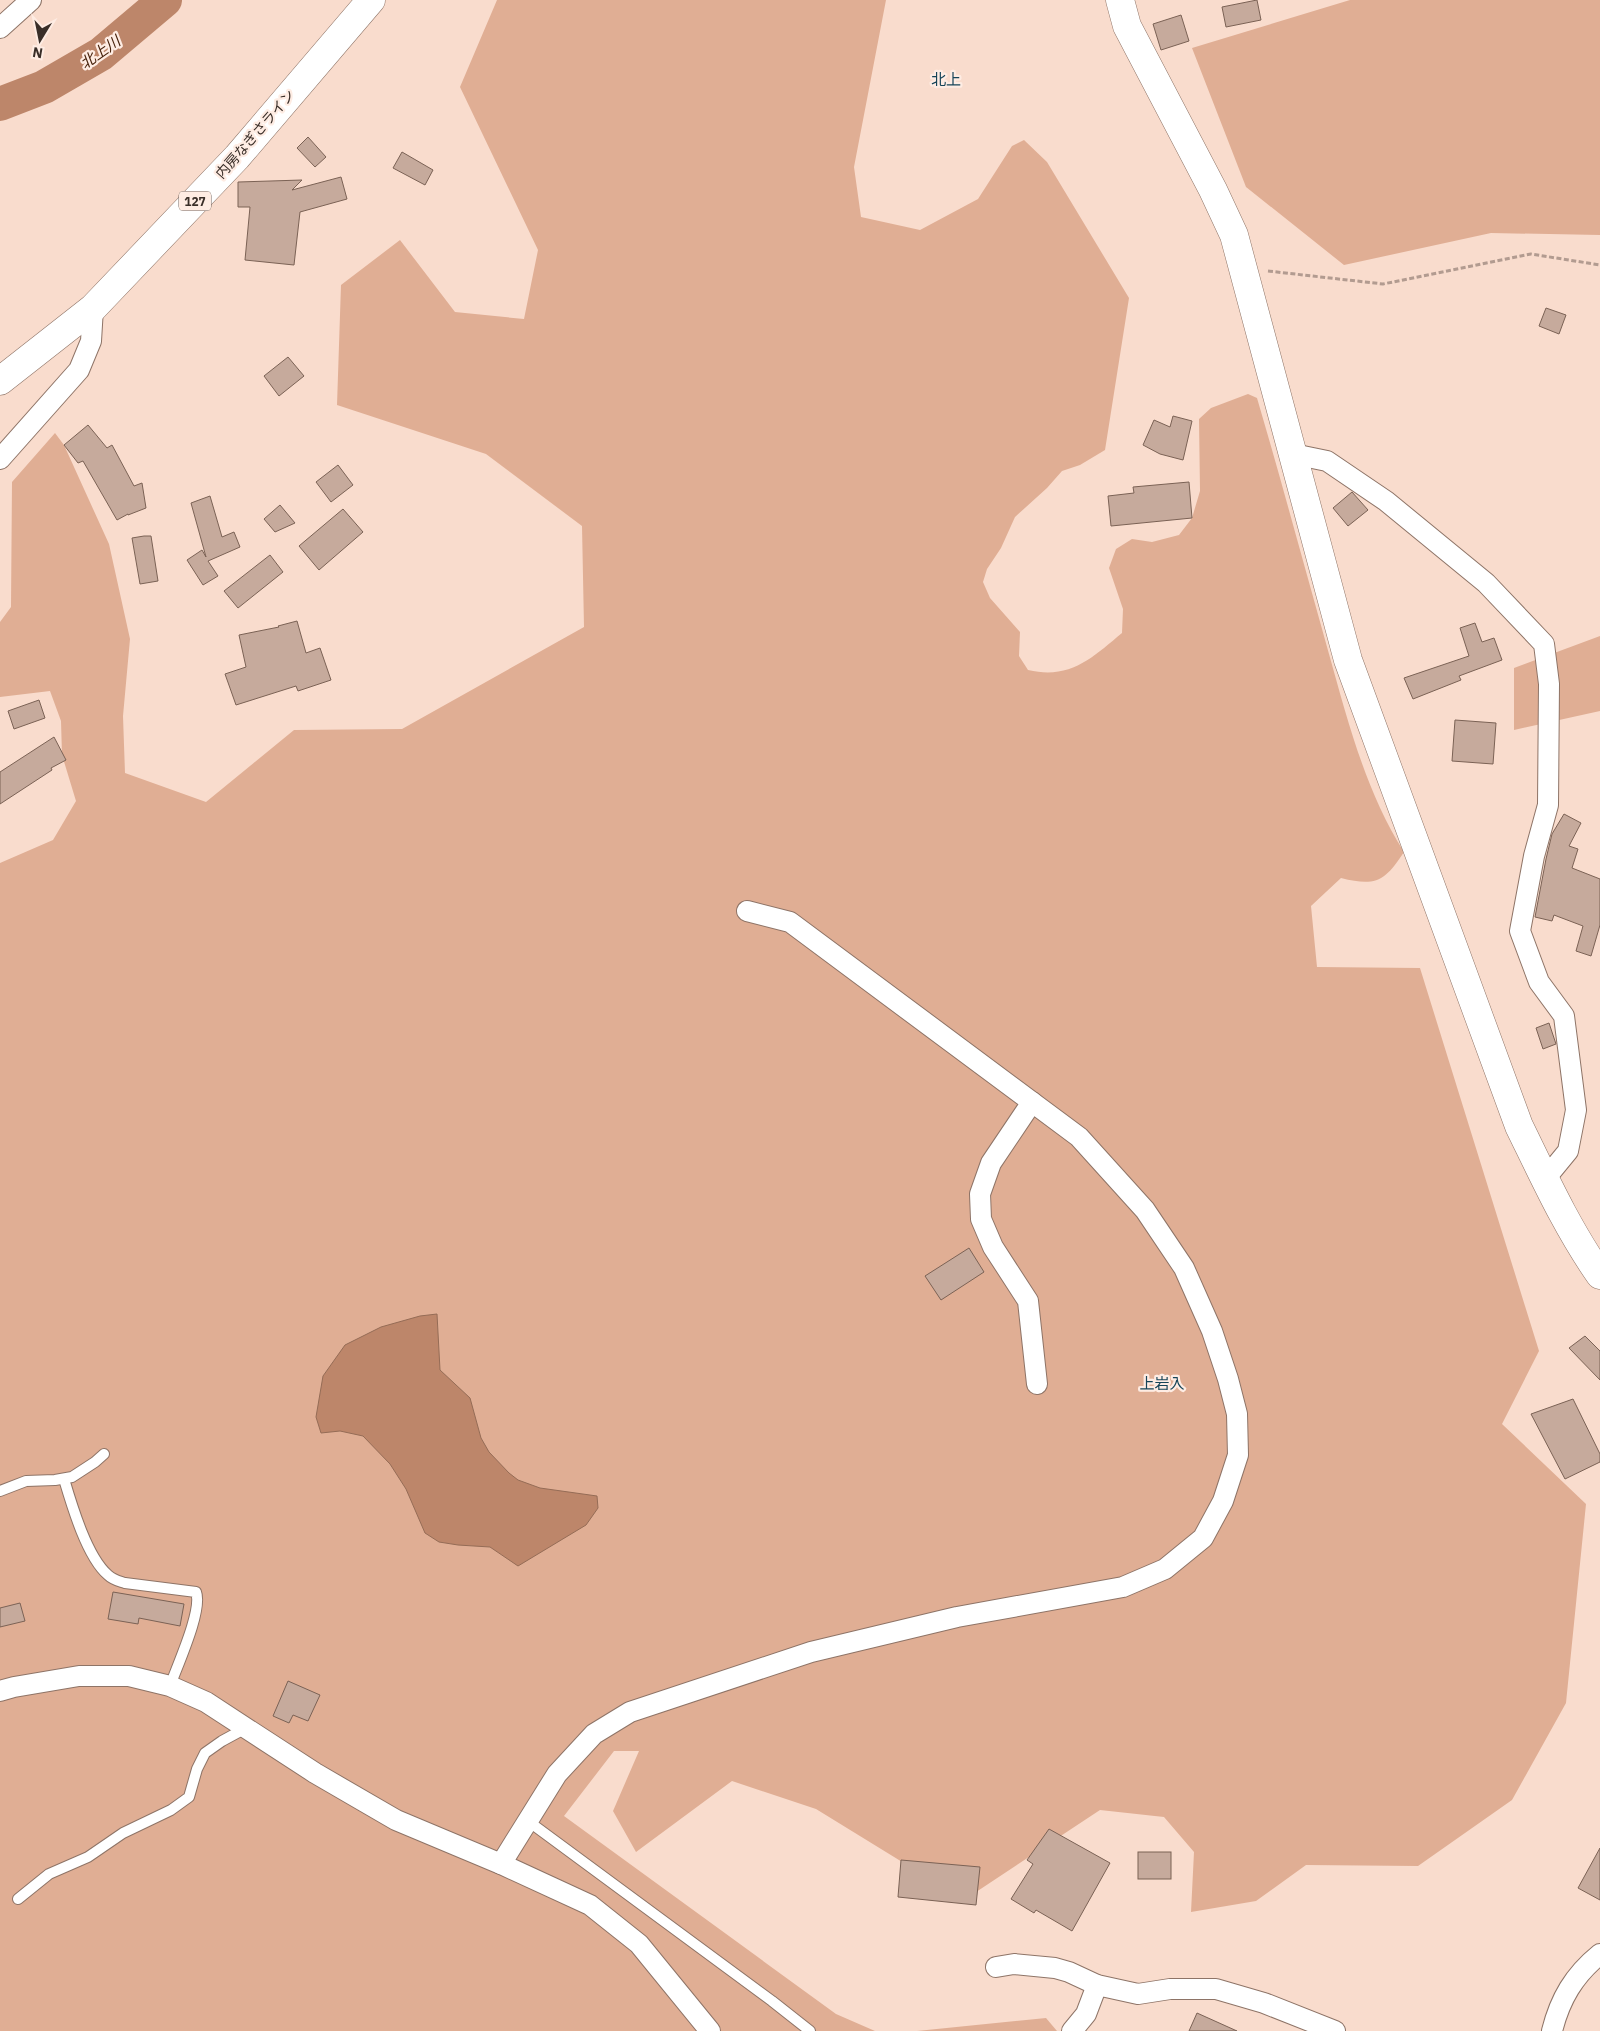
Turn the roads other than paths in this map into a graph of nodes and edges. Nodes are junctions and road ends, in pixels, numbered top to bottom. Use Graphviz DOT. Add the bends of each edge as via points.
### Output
graph roads {
  1 [pos="31,0"];
  2 [pos="371,0"];
  3 [pos="1120,0"];
  4 [pos="0,28"];
  5 [pos="92,308"];
  6 [pos="0,381"];
  7 [pos="1293,454"];
  8 [pos="0,459"];
  9 [pos="747,911"];
  10 [pos="1032,1102"];
  11 [pos="1545,1179"];
  12 [pos="1600,1275"];
  13 [pos="1037,1384"];
  14 [pos="104,1454"];
  15 [pos="64,1479"];
  16 [pos="0,1491"];
  17 [pos="170,1686"];
  18 [pos="0,1691"];
  19 [pos="247,1728"];
  20 [pos="528,1821"];
  21 [pos="501,1864"];
  22 [pos="18,1899"];
  23 [pos="1600,1954"];
  24 [pos="996,1967"];
  25 [pos="1098,1985"];
  26 [pos="710,2031"];
  27 [pos="810,2031"];
  28 [pos="1072,2031"];
  29 [pos="1335,2031"];
  30 [pos="1552,2031"];
  1 -- 4 [label="street"];
  2 -- 5 [label="main road, 内房なぎさライン / 127" via="237,157"];
  3 -- 7 [label="main road" via="1127,26 1226,216"];
  5 -- 6 [label="main road, 内房なぎさライン / 127"];
  5 -- 8 [label="street" via="92,341 79,370"];
  7 -- 11 [label="main road" via="1348,660 1519,1126"];
  7 -- 11 [label="street" via="1327,461 1386,500 1486,583 1544,644 1549,684 1548,805 1534,856 1520,931 1539,982 1564,1016 1576,1110 1568,1151"];
  9 -- 10 [label="street" via="790,922"];
  10 -- 13 [label="street" via="991,1162 980,1194 981,1219 993,1247 1028,1301"];
  10 -- 20 [label="street" via="1079,1137 1145,1210 1184,1268 1212,1331 1237,1414 1238,1455 1223,1501 1203,1538 1165,1569 1123,1587 957,1617 811,1652 630,1712 594,1734 557,1774"];
  11 -- 12 [label="main road" via="1569,1226"];
  14 -- 15 [label="lane" via="78,1474"];
  15 -- 16 [label="lane" via="26,1481"];
  15 -- 17 [label="lane" via="80,1528 101,1568 109,1576 125,1583 196,1592 199,1598 197,1612"];
  17 -- 18 [label="street" via="129,1676 105,1675 79,1676"];
  17 -- 19 [label="street" via="206,1702"];
  19 -- 21 [label="street" via="396,1820"];
  19 -- 22 [label="lane" via="205,1753 189,1797 171,1810 123,1833 88,1857 49,1874"];
  20 -- 21 [label="street"];
  20 -- 27 [label="lane"];
  21 -- 26 [label="street" via="590,1905 639,1944"];
  23 -- 30 [label="street" via="1572,1983 1557,2008"];
  24 -- 25 [label="street" via="1014,1964 1055,1968"];
  25 -- 28 [label="street" via="1086,2014"];
  25 -- 29 [label="street" via="1138,1994 1216,1989 1264,2003"];
}
